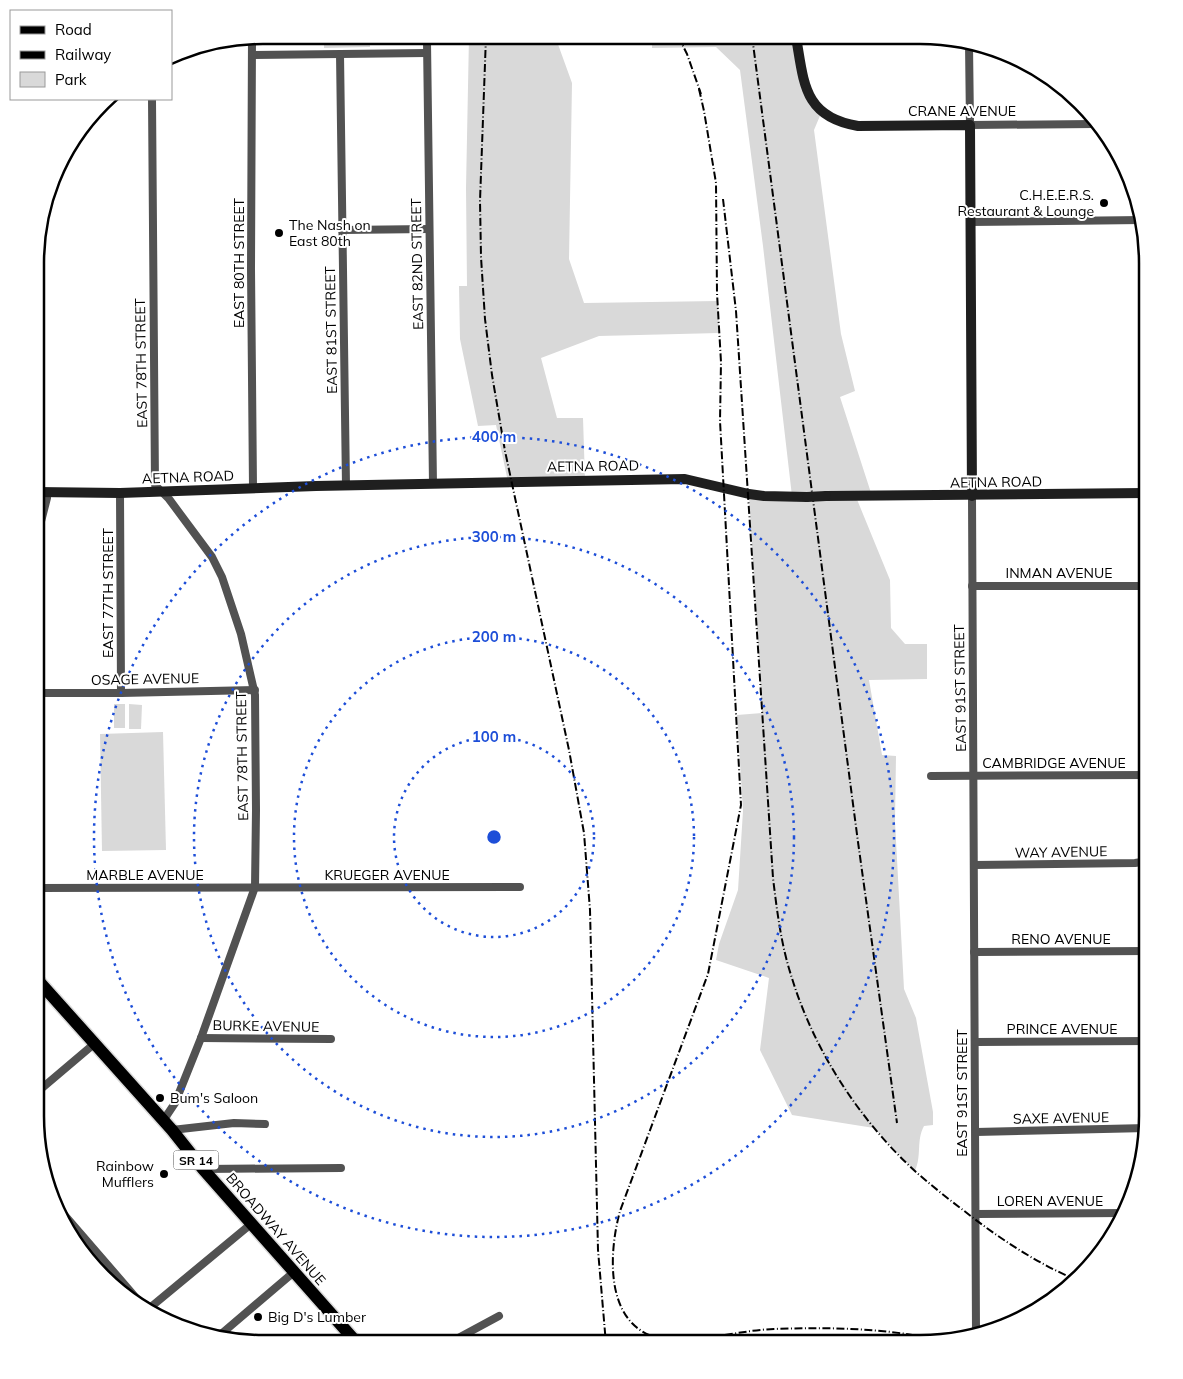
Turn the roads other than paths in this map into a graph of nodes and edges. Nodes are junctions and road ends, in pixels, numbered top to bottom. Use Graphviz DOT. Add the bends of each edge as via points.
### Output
graph roads {
  1 [pos="252,44"];
  2 [pos="427,44"];
  3 [pos="797,44"];
  4 [pos="969,49"];
  5 [pos="427,53"];
  6 [pos="340,54"];
  7 [pos="252,55"];
  8 [pos="152,100"];
  9 [pos="1090,124"];
  10 [pos="970,125"];
  11 [pos="1135,220"];
  12 [pos="970,222"];
  13 [pos="429,229"];
  14 [pos="342,230"];
  15 [pos="433,484"];
  16 [pos="346,486"];
  17 [pos="253,488"];
  18 [pos="160,491"];
  19 [pos="44,492"];
  20 [pos="120,493"];
  21 [pos="1139,494"];
  22 [pos="972,496"];
  23 [pos="972,586"];
  24 [pos="1139,592"];
  25 [pos="255,690"];
  26 [pos="44,693"];
  27 [pos="121,693"];
  28 [pos="1139,775"];
  29 [pos="931,776"];
  30 [pos="974,776"];
  31 [pos="1139,862"];
  32 [pos="974,865"];
  33 [pos="255,887"];
  34 [pos="520,887"];
  35 [pos="44,888"];
  36 [pos="1139,951"];
  37 [pos="974,952"];
  38 [pos="44,987"];
  39 [pos="201,1038"];
  40 [pos="331,1039"];
  41 [pos="1139,1041"];
  42 [pos="976,1042"];
  43 [pos="94,1044"];
  44 [pos="44,1086"];
  45 [pos="265,1124"];
  46 [pos="167,1126"];
  47 [pos="1139,1128"];
  48 [pos="976,1132"];
  49 [pos="341,1168"];
  50 [pos="203,1169"];
  51 [pos="1117,1213"];
  52 [pos="976,1214"];
  53 [pos="71,1223"];
  54 [pos="251,1224"];
  55 [pos="294,1272"];
  56 [pos="129,1290"];
  57 [pos="154,1307"];
  58 [pos="499,1316"];
  59 [pos="976,1328"];
  60 [pos="224,1332"];
  61 [pos="349,1335"];
  62 [pos="465,1335"];
  1 -- 7 [label="street, EAST 80TH STREET"];
  2 -- 5 [label="street, EAST 82ND STREET"];
  3 -- 10 [label="street, CRANE AVENUE" via="805,88 816,106 832,119 858,126"];
  4 -- 10 [label="street, EAST 91ST STREET"];
  5 -- 6 [label="street"];
  5 -- 13 [label="street, EAST 82ND STREET"];
  6 -- 7 [label="street"];
  6 -- 14 [label="street, EAST 81ST STREET"];
  7 -- 17 [label="street, EAST 80TH STREET"];
  8 -- 18 [label="street, EAST 78TH STREET" via="155,485"];
  9 -- 10 [label="street, CRANE AVENUE"];
  10 -- 12 [label="street, EAST 91ST STREET"];
  11 -- 12 [label="street"];
  12 -- 22 [label="street, EAST 91ST STREET"];
  13 -- 14 [label="street"];
  13 -- 15 [label="street, EAST 82ND STREET"];
  14 -- 16 [label="street, EAST 81ST STREET"];
  15 -- 16 [label="street, AETNA ROAD"];
  15 -- 22 [label="street, AETNA ROAD, bridge" via="685,479 764,496"];
  16 -- 17 [label="street, AETNA ROAD"];
  17 -- 18 [label="street, AETNA ROAD"];
  18 -- 20 [label="street, AETNA ROAD"];
  18 -- 25 [label="street, EAST 78TH STREET" via="212,557 222,577"];
  19 -- 20 [label="street, AETNA ROAD"];
  20 -- 27 [label="street, EAST 77TH STREET"];
  21 -- 22 [label="street, AETNA ROAD"];
  22 -- 23 [label="street, EAST 91ST STREET"];
  23 -- 24 [label="street, INMAN AVENUE"];
  23 -- 30 [label="street, EAST 91ST STREET"];
  25 -- 27 [label="street, OSAGE AVENUE"];
  25 -- 33 [label="street, EAST 78TH STREET"];
  26 -- 27 [label="street, OSAGE AVENUE"];
  28 -- 30 [label="street, CAMBRIDGE AVENUE"];
  29 -- 30 [label="street, CAMBRIDGE AVENUE"];
  30 -- 32 [label="street, EAST 91ST STREET"];
  31 -- 32 [label="street, WAY AVENUE"];
  32 -- 37 [label="street, EAST 91ST STREET"];
  33 -- 34 [label="street, KRUEGER AVENUE"];
  33 -- 35 [label="street, MARBLE AVENUE"];
  33 -- 39 [label="street, EAST 78TH STREET"];
  36 -- 37 [label="street, RENO AVENUE"];
  37 -- 42 [label="street, EAST 91ST STREET"];
  38 -- 43 [label="main road, BROADWAY AVENUE / SR 14"];
  39 -- 40 [label="street, BURKE AVENUE"];
  39 -- 46 [label="street, EAST 78TH STREET"];
  41 -- 42 [label="street, PRINCE AVENUE"];
  42 -- 48 [label="street, EAST 91ST STREET"];
  43 -- 44 [label="street"];
  43 -- 46 [label="main road, BROADWAY AVENUE / SR 14"];
  45 -- 46 [label="street"];
  46 -- 50 [label="main road, BROADWAY AVENUE / SR 14"];
  47 -- 48 [label="street, SAXE AVENUE"];
  48 -- 52 [label="street, EAST 91ST STREET"];
  49 -- 50 [label="street"];
  50 -- 54 [label="main road, BROADWAY AVENUE / SR 14"];
  51 -- 52 [label="street, LOREN AVENUE"];
  52 -- 59 [label="street, EAST 91ST STREET"];
  53 -- 56 [label="street"];
  54 -- 55 [label="main road, BROADWAY AVENUE / SR 14"];
  54 -- 57 [label="street"];
  55 -- 60 [label="street"];
  55 -- 61 [label="main road, BROADWAY AVENUE / SR 14"];
  58 -- 62 [label="street"];
}
